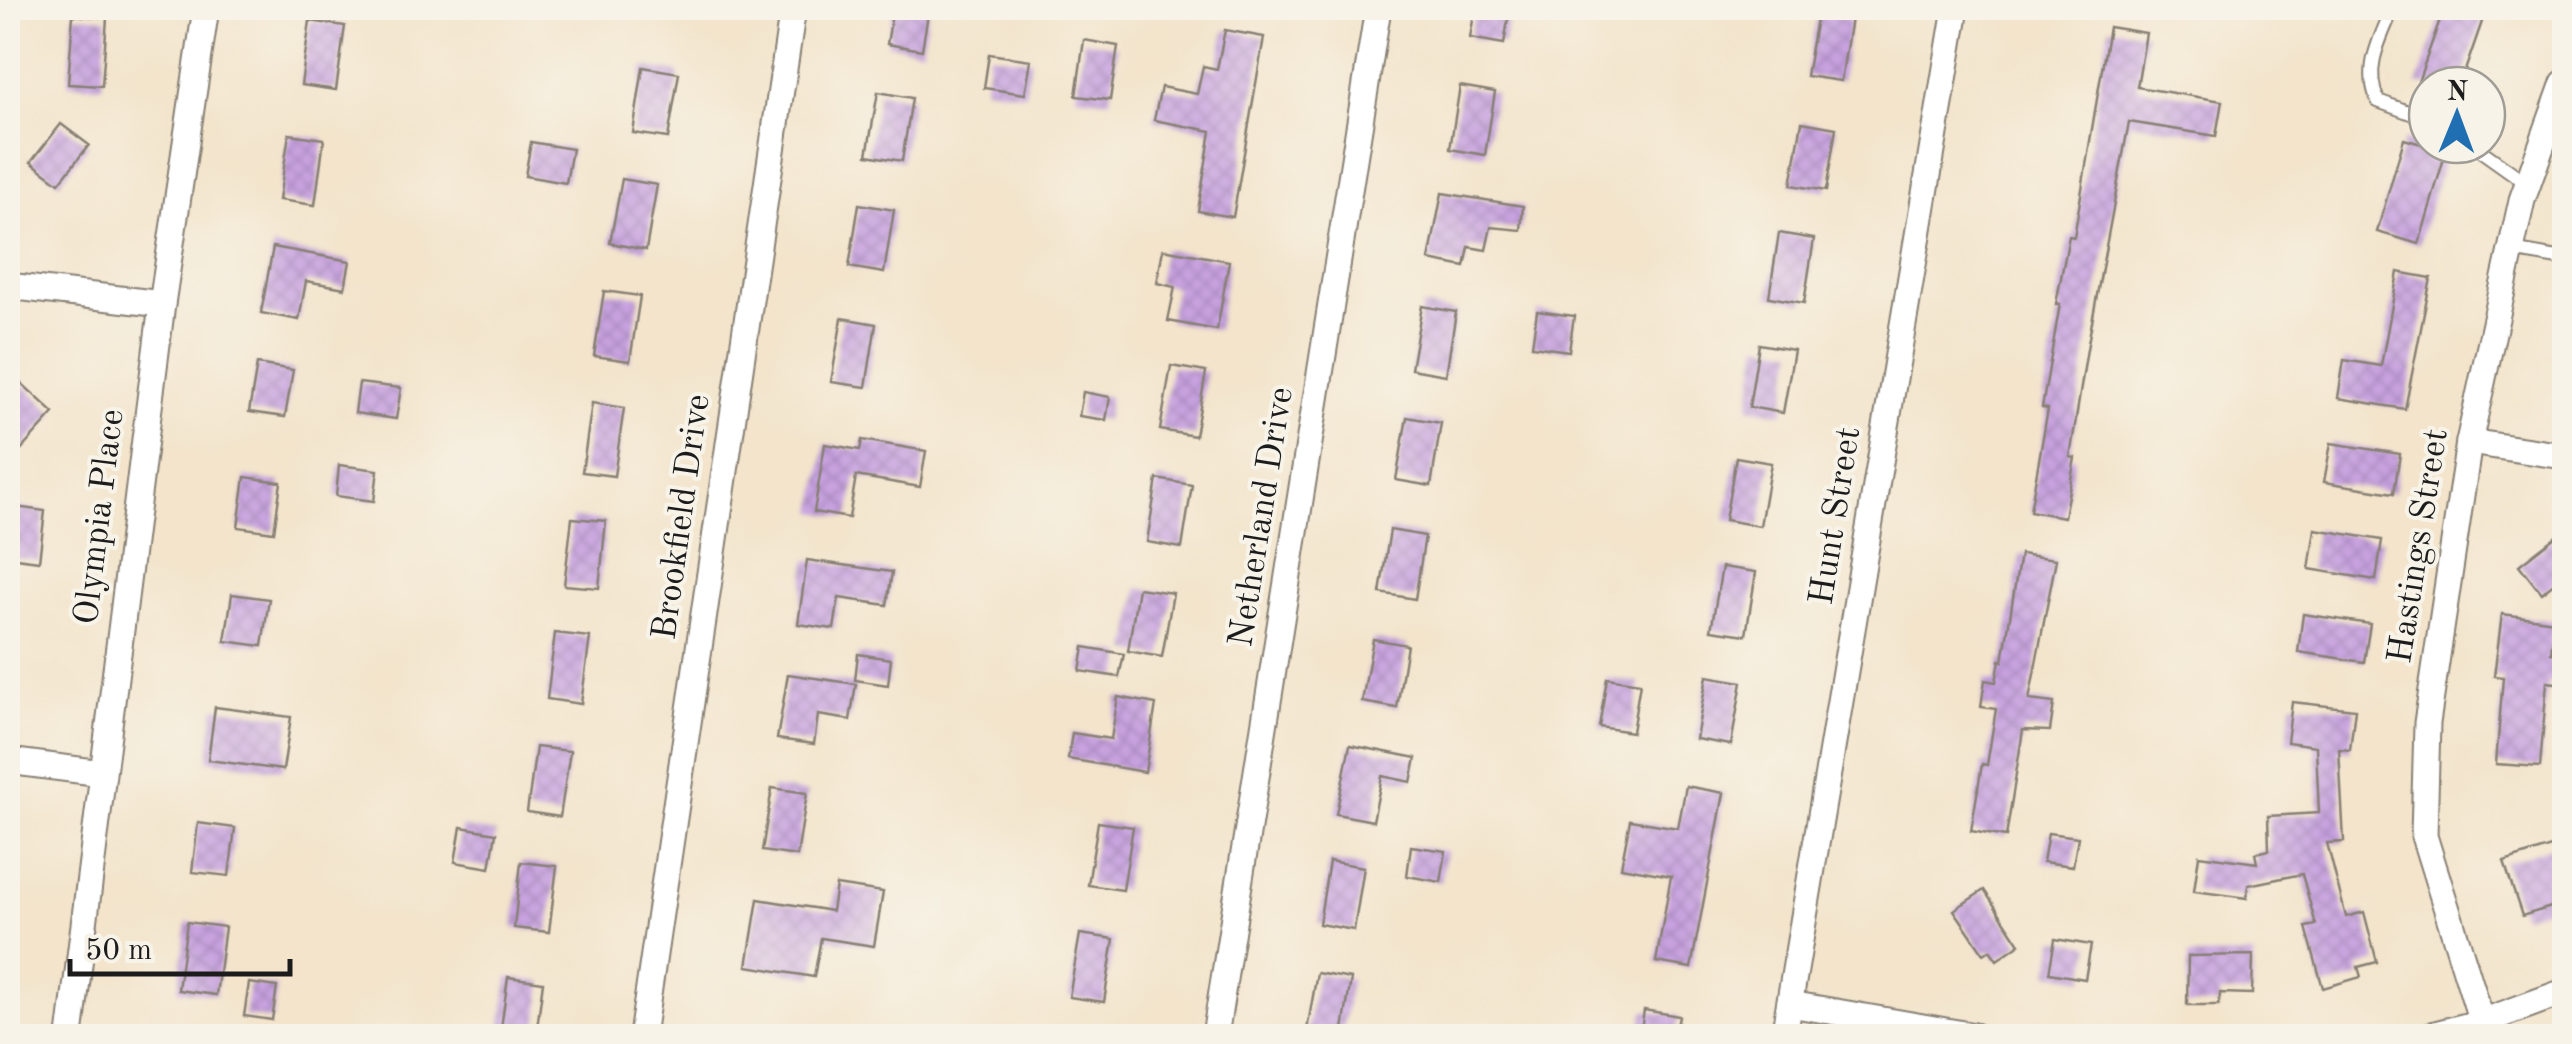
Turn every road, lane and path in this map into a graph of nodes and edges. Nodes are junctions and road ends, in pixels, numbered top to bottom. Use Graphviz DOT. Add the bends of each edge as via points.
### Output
graph roads {
  1 [pos="206,8"];
  2 [pos="792,8"];
  3 [pos="1378,8"];
  4 [pos="1956,8"];
  5 [pos="2393,8"];
  6 [pos="2564,83"];
  7 [pos="2407,112"];
  8 [pos="2501,165"];
  9 [pos="2528,184"];
  10 [pos="2511,250"];
  11 [pos="2564,259"];
  12 [pos="8,286"];
  13 [pos="162,304"];
  14 [pos="2469,442"];
  15 [pos="2564,456"];
  16 [pos="8,760"];
  17 [pos="102,772"];
  18 [pos="2564,992"];
  19 [pos="1790,1004"];
  20 [pos="2482,1022"];
  21 [pos="70,1036"];
  22 [pos="642,1036"];
  23 [pos="1215,1036"];
  24 [pos="1784,1036"];
  25 [pos="1975,1036"];
  26 [pos="2427,1036"];
  1 -- 13 [label="street, Olympia Place"];
  2 -- 22 [label="street, Brookfield Drive"];
  3 -- 23 [label="street, Netherland Drive"];
  4 -- 19 [label="street, Hunt Street"];
  5 -- 7 [label="lane" via="2374,52 2370,82 2378,101"];
  6 -- 9 [label="street, Hastings Street"];
  8 -- 9 [label="lane"];
  9 -- 10 [label="street, Hastings Street"];
  10 -- 11 [label="lane"];
  10 -- 14 [label="street, Hastings Street"];
  12 -- 13 [label="street"];
  13 -- 17 [label="street, Olympia Place"];
  14 -- 15 [label="street"];
  14 -- 20 [label="street, Hastings Street" via="2427,723 2424,836"];
  16 -- 17 [label="street"];
  17 -- 21 [label="street, Olympia Place"];
  18 -- 20 [label="street"];
  19 -- 24 [label="street, Hunt Street"];
  19 -- 25 [label="street"];
  20 -- 26 [label="street"];
}
